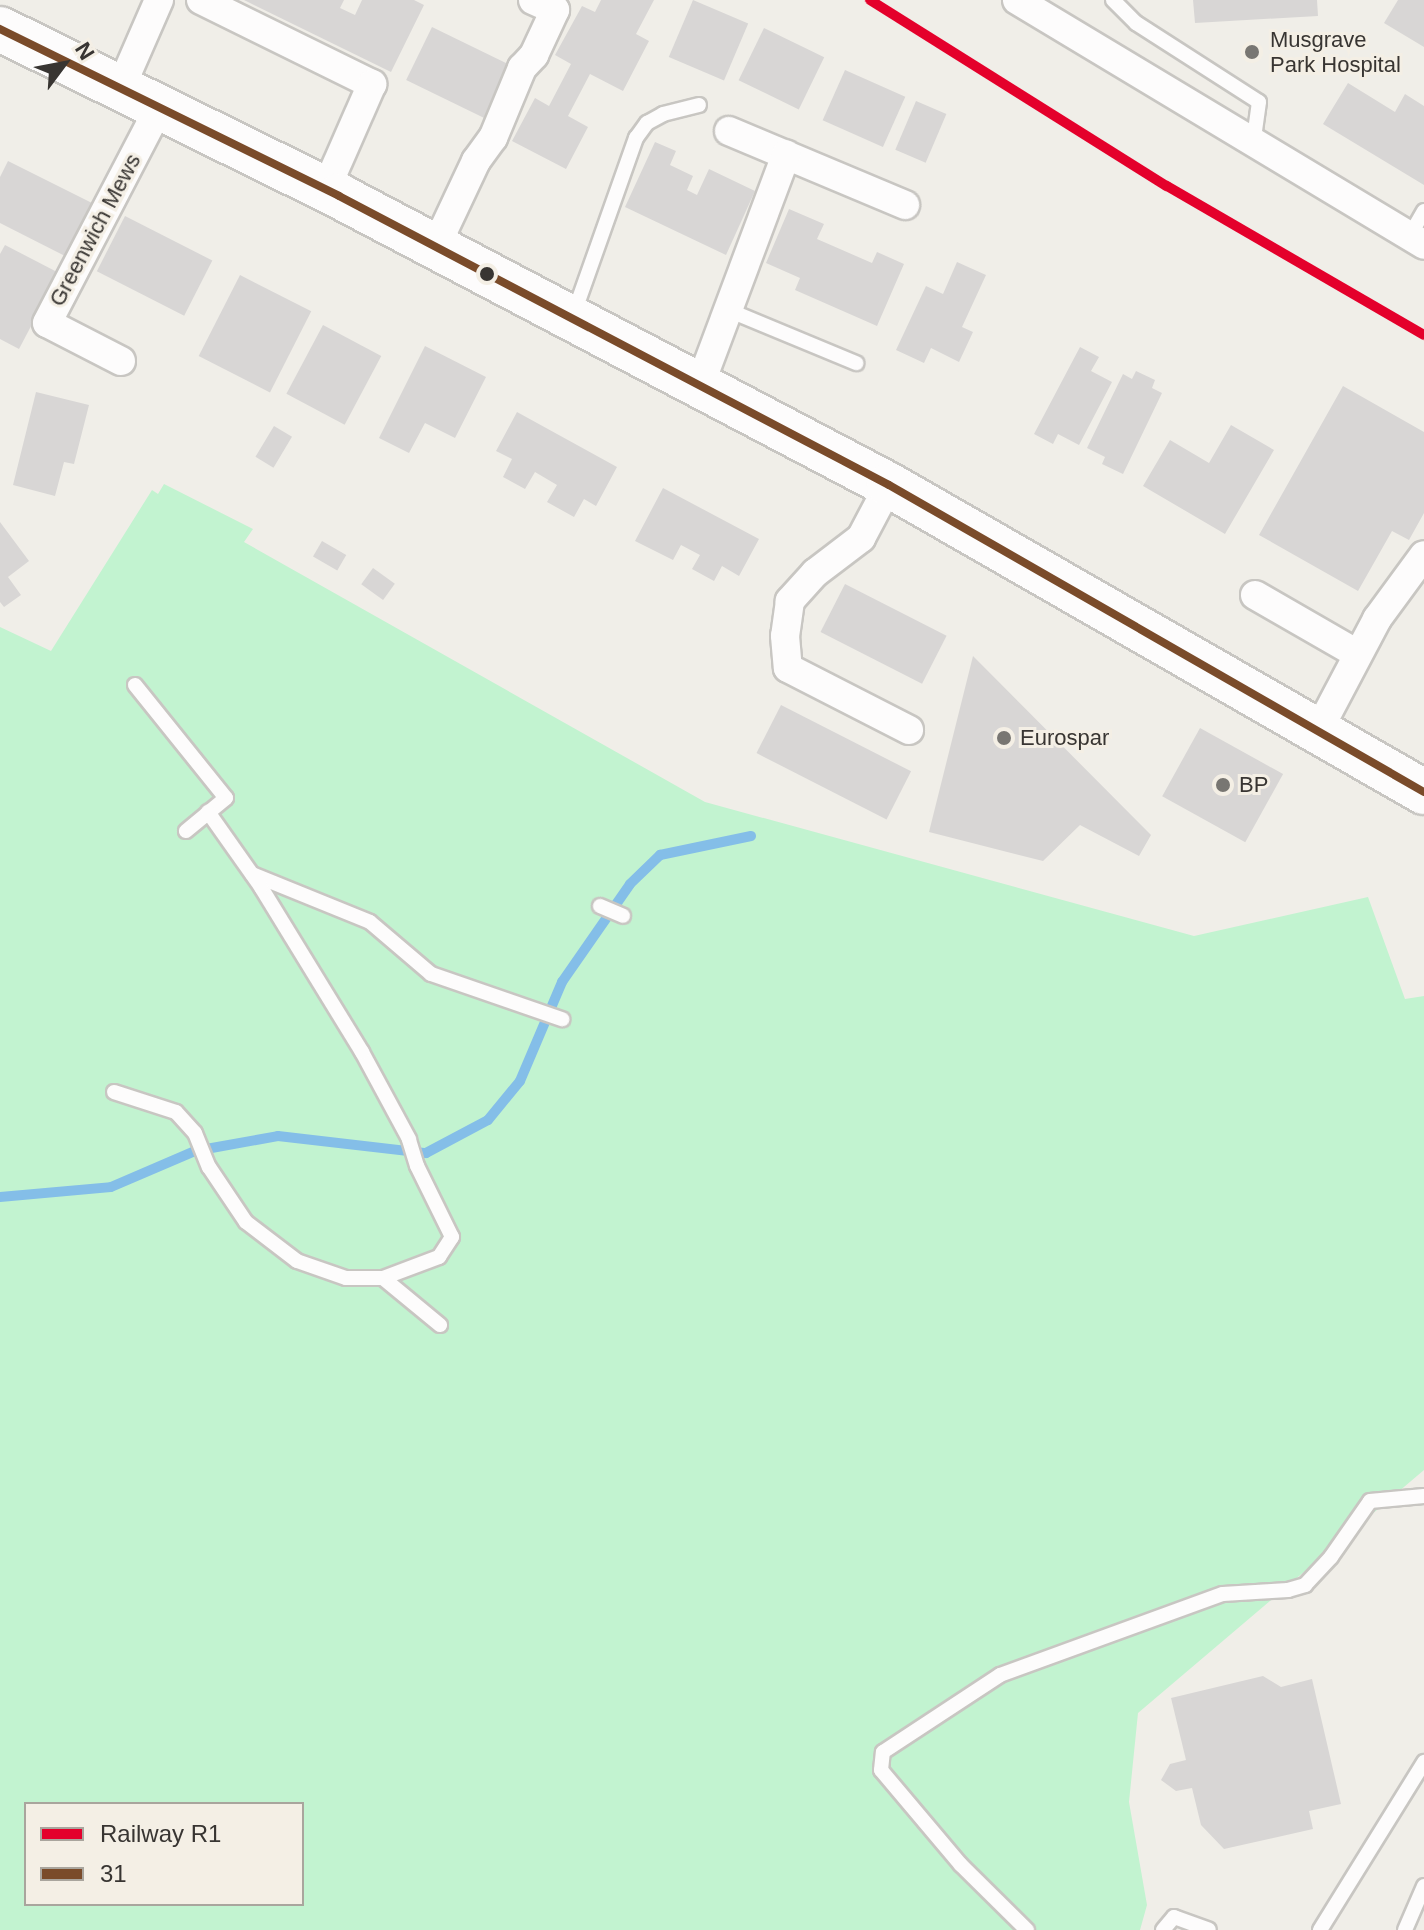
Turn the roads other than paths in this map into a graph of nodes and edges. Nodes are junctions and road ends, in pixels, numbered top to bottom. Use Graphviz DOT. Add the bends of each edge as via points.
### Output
graph roads {
  1 [pos="159,0"];
  2 [pos="201,0"];
  3 [pos="533,0"];
  4 [pos="1017,0"];
  5 [pos="1113,0"];
  6 [pos="0,29"];
  7 [pos="121,87"];
  8 [pos="699,105"];
  9 [pos="160,106"];
  10 [pos="729,131"];
  11 [pos="1253,145"];
  12 [pos="786,155"];
  13 [pos="326,189"];
  14 [pos="905,205"];
  15 [pos="1424,211"];
  16 [pos="1416,241"];
  17 [pos="436,246"];
  18 [pos="728,310"];
  19 [pos="572,317"];
  20 [pos="121,361"];
  21 [pos="856,363"];
  22 [pos="700,385"];
  23 [pos="889,485"];
  24 [pos="1424,555"];
  25 [pos="1255,595"];
  26 [pos="1356,653"];
  27 [pos="135,685"];
  28 [pos="909,730"];
  29 [pos="1318,731"];
  30 [pos="1424,792"];
  31 [pos="208,812"];
  32 [pos="186,831"];
  33 [pos="251,873"];
  34 [pos="600,906"];
  35 [pos="623,916"];
  36 [pos="562,1019"];
  37 [pos="114,1092"];
  38 [pos="383,1278"];
  39 [pos="440,1325"];
  40 [pos="1424,1496"];
  41 [pos="1424,1762"];
  42 [pos="1424,1886"];
  43 [pos="1027,1930"];
  44 [pos="1163,1930"];
  45 [pos="1209,1930"];
  46 [pos="1320,1930"];
  47 [pos="1405,1930"];
  1 -- 7 [label="street"];
  2 -- 13 [label="street" via="372,84"];
  3 -- 17 [label="street" via="555,10"];
  4 -- 11 [label="street"];
  5 -- 11 [label="lane" via="1136,23 1259,102"];
  6 -- 7 [label="main road"];
  7 -- 9 [label="main road"];
  8 -- 19 [label="lane" via="663,114 636,138"];
  9 -- 13 [label="main road"];
  9 -- 20 [label="street, Greenwich Mews" via="47,323"];
  10 -- 12 [label="street"];
  11 -- 16 [label="street"];
  12 -- 14 [label="street"];
  12 -- 18 [label="street"];
  13 -- 17 [label="main road"];
  15 -- 16 [label="lane"];
  17 -- 19 [label="main road"];
  18 -- 21 [label="lane"];
  18 -- 22 [label="street"];
  19 -- 22 [label="main road"];
  22 -- 23 [label="main road"];
  23 -- 28 [label="street" via="861,538 815,573 790,601 785,636 788,668"];
  23 -- 29 [label="main road"];
  24 -- 26 [label="street"];
  25 -- 26 [label="street"];
  26 -- 29 [label="street"];
  27 -- 31 [label="lane" via="226,798"];
  29 -- 30 [label="main road"];
  31 -- 32 [label="lane"];
  31 -- 33 [label="lane"];
  33 -- 36 [label="lane" via="370,922 431,974"];
  33 -- 38 [label="lane" via="354,1039 409,1139 452,1237 439,1257"];
  34 -- 35 [label="lane"];
  37 -- 38 [label="lane" via="176,1112 195,1133 209,1167 246,1222 297,1261 346,1278"];
  38 -- 39 [label="lane"];
  40 -- 43 [label="lane" via="1370,1501 1305,1585 1223,1594 1000,1675 883,1752 881,1770 961,1865"];
  41 -- 46 [label="lane"];
  42 -- 47 [label="lane"];
  44 -- 45 [label="lane" via="1174,1917"];
}
